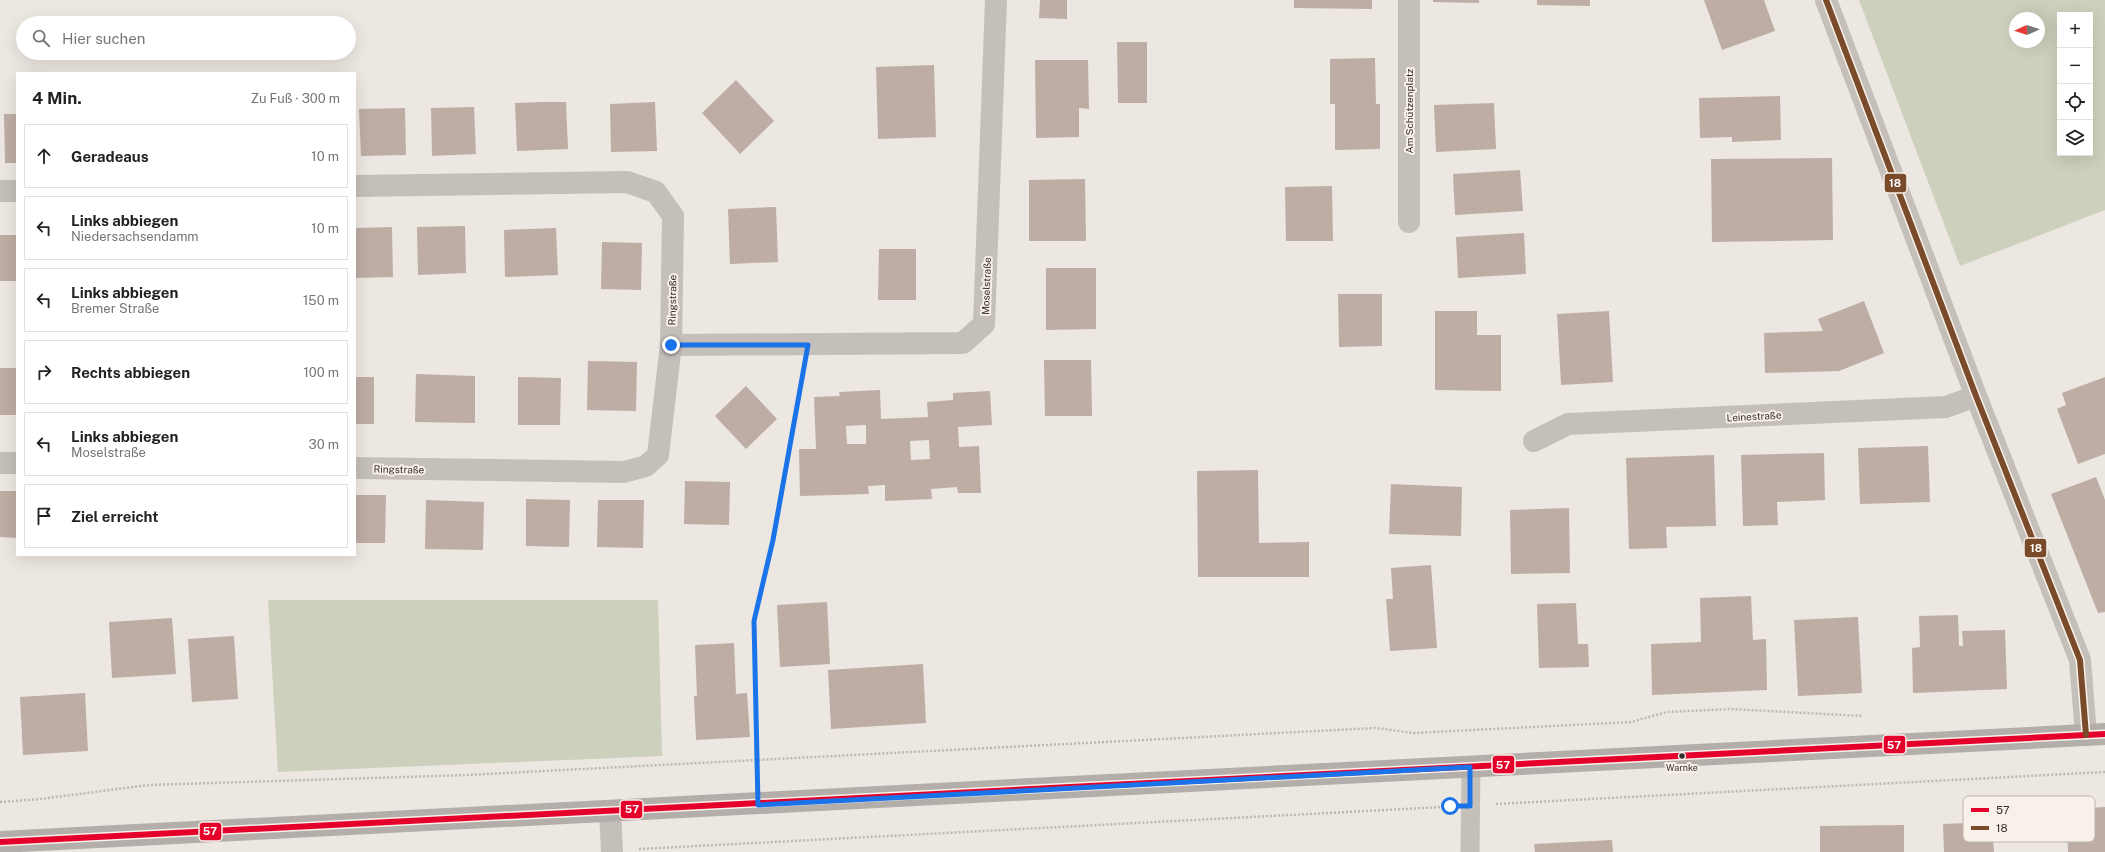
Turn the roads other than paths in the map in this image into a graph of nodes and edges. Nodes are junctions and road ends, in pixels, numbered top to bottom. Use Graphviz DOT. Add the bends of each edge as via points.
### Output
graph roads {
  1 [pos="996,0"];
  2 [pos="1409,0"];
  3 [pos="1826,0"];
  4 [pos="356,186"];
  5 [pos="0,191"];
  6 [pos="16,191"];
  7 [pos="1409,222"];
  8 [pos="671,345"];
  9 [pos="1976,396"];
  10 [pos="1534,441"];
  11 [pos="0,463"];
  12 [pos="16,463"];
  13 [pos="356,468"];
  14 [pos="2096,735"];
  15 [pos="1470,767"];
  16 [pos="610,811"];
  17 [pos="0,842"];
  18 [pos="612,851"];
  19 [pos="1470,852"];
  1 -- 8 [label="street, Moselstraße" via="984,324 963,343"];
  2 -- 7 [label="street, Am Schützenplatz"];
  3 -- 9 [label="street"];
  4 -- 8 [label="street, Ringstraße" via="627,182 656,192 673,216"];
  5 -- 6 [label="street"];
  8 -- 13 [label="street, Ringstraße" via="658,455 646,466 624,472"];
  9 -- 10 [label="street, Leinestraße" via="1946,407 1568,424"];
  9 -- 14 [label="street" via="2080,660"];
  11 -- 12 [label="street"];
  14 -- 15 [label="main road"];
  15 -- 16 [label="main road"];
  15 -- 19 [label="lane"];
  16 -- 17 [label="main road"];
  16 -- 18 [label="street"];
}
